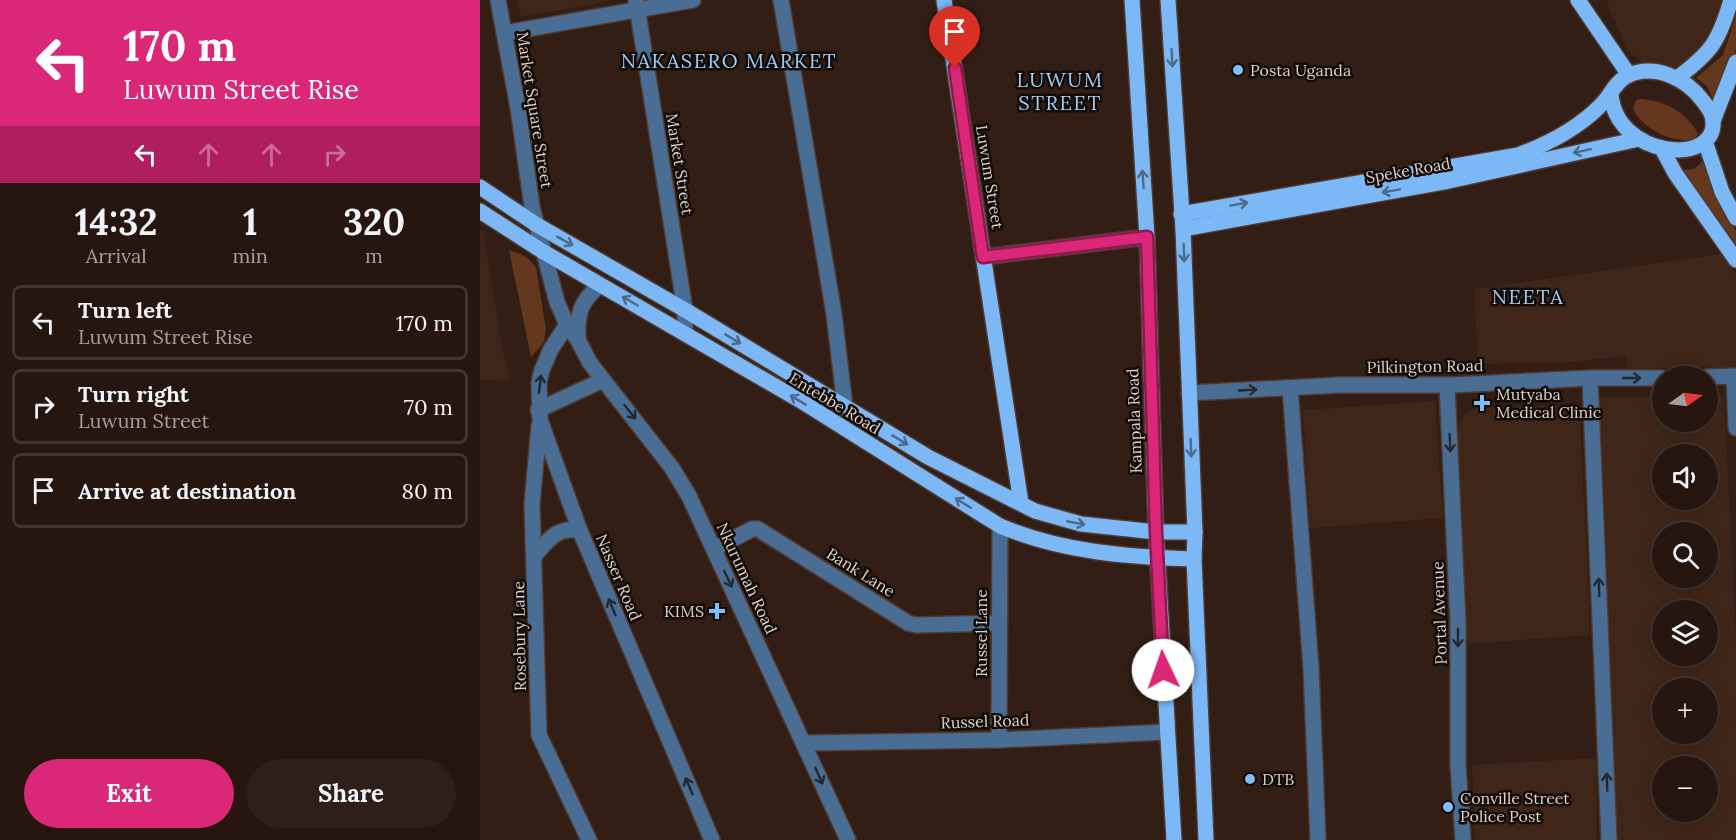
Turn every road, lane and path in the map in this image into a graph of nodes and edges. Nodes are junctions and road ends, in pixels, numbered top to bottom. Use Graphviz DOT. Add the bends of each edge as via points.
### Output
graph roads {
  1 [pos="498,0"];
  2 [pos="693,0"];
  3 [pos="780,0"];
  4 [pos="944,0"];
  5 [pos="1132,0"];
  6 [pos="1168,0"];
  7 [pos="1578,0"];
  8 [pos="1731,0"];
  9 [pos="636,4"];
  10 [pos="504,33"];
  11 [pos="1736,62"];
  12 [pos="1629,75"];
  13 [pos="1677,78"];
  14 [pos="1611,94"];
  15 [pos="1713,121"];
  16 [pos="1639,139"];
  17 [pos="1705,141"];
  18 [pos="1662,149"];
  19 [pos="480,187"];
  20 [pos="480,212"];
  21 [pos="1736,218"];
  22 [pos="1182,221"];
  23 [pos="537,225"];
  24 [pos="1147,237"];
  25 [pos="542,251"];
  26 [pos="983,257"];
  27 [pos="1736,260"];
  28 [pos="600,285"];
  29 [pos="685,310"];
  30 [pos="567,325"];
  31 [pos="685,334"];
  32 [pos="580,344"];
  33 [pos="1735,376"];
  34 [pos="1718,377"];
  35 [pos="1590,378"];
  36 [pos="1652,378"];
  37 [pos="603,380"];
  38 [pos="1448,384"];
  39 [pos="1290,388"];
  40 [pos="1189,393"];
  41 [pos="845,407"];
  42 [pos="539,415"];
  43 [pos="1736,428"];
  44 [pos="1021,503"];
  45 [pos="1000,526"];
  46 [pos="580,531"];
  47 [pos="1156,532"];
  48 [pos="1195,532"];
  49 [pos="714,549"];
  50 [pos="535,555"];
  51 [pos="1158,558"];
  52 [pos="1194,559"];
  53 [pos="999,624"];
  54 [pos="1166,732"];
  55 [pos="999,740"];
  56 [pos="804,743"];
  57 [pos="589,840"];
  58 [pos="712,840"];
  59 [pos="848,840"];
  60 [pos="1174,840"];
  61 [pos="1206,840"];
  62 [pos="1318,840"];
  63 [pos="1463,840"];
  64 [pos="1609,840"];
  1 -- 10 [label="street, Market Square Street"];
  2 -- 9 [label="street"];
  3 -- 41 [label="street" via="834,314"];
  4 -- 26 [label="main road, Luwum Street"];
  24 -- 5 [label="main road, Kampala Road, one-way"];
  6 -- 22 [label="main road, one-way"];
  7 -- 12 [label="main road"];
  8 -- 13 [label="main road" via="1718,38"];
  9 -- 10 [label="street"];
  9 -- 29 [label="street, Market Street"];
  10 -- 23 [label="street, Market Square Street"];
  11 -- 15 [label="main road"];
  12 -- 13 [label="main road" via="1653,72"];
  12 -- 14 [label="main road" via="1616,84"];
  13 -- 15 [label="main road" via="1700,96"];
  14 -- 16 [label="main road" via="1616,114"];
  22 -- 14 [label="main road, Speke Road, one-way" via="1518,155 1580,124"];
  15 -- 17 [label="main road"];
  16 -- 18 [label="main road"];
  16 -- 22 [label="main road, Speke Road, one-way" via="1456,179"];
  17 -- 18 [label="main road" via="1684,150"];
  17 -- 21 [label="main road" via="1722,192"];
  18 -- 27 [label="main road"];
  19 -- 23 [label="main road, Entebbe Road"];
  20 -- 25 [label="main road, Entebbe Road"];
  22 -- 40 [label="main road, one-way"];
  23 -- 25 [label="street, Market Square Street"];
  23 -- 29 [label="main road, Entebbe Road, one-way"];
  24 -- 26 [label="street"];
  24 -- 47 [label="main road, Kampala Road"];
  25 -- 28 [label="main road, Entebbe Road"];
  25 -- 30 [label="street, Nkurumah Road"];
  26 -- 44 [label="main road, Luwum Street"];
  31 -- 28 [label="main road, Entebbe Road, one-way"];
  28 -- 32 [label="street" via="582,305 578,321"];
  29 -- 31 [label="street, Market Street"];
  29 -- 41 [label="main road, Entebbe Road, one-way"];
  30 -- 32 [label="street, Nkurumah Road"];
  42 -- 30 [label="street, Nasser Road, one-way" via="538,382 551,349"];
  45 -- 31 [label="main road, Entebbe Road, one-way" via="801,401"];
  32 -- 37 [label="street, Nkurumah Road"];
  33 -- 34 [label="street"];
  33 -- 43 [label="street"];
  35 -- 36 [label="street, Pilkington Road, one-way"];
  35 -- 38 [label="street, Pilkington Road"];
  64 -- 35 [label="street, one-way"];
  37 -- 42 [label="street"];
  37 -- 49 [label="street, Nkurumah Road, one-way" via="672,468"];
  38 -- 39 [label="street, Pilkington Road"];
  38 -- 63 [label="street, Portal Avenue, one-way"];
  40 -- 39 [label="street, Pilkington Road, one-way"];
  39 -- 62 [label="street" via="1311,668"];
  40 -- 48 [label="main road, one-way"];
  41 -- 44 [label="main road, Entebbe Road, one-way" via="928,456"];
  42 -- 46 [label="street, Nasser Road"];
  42 -- 50 [label="street, Rosebury Lane" via="532,504"];
  44 -- 47 [label="main road, Entebbe Road, one-way" via="1081,524"];
  45 -- 51 [label="main road, Entebbe Road" via="1066,548"];
  45 -- 53 [label="street, Russel Lane"];
  46 -- 50 [label="street" via="561,530"];
  58 -- 46 [label="street, Nasser Road, one-way"];
  47 -- 48 [label="main road, Entebbe Road"];
  47 -- 51 [label="main road, Kampala Road"];
  48 -- 52 [label="main road"];
  49 -- 53 [label="street, Bank Lane" via="758,529 908,623"];
  49 -- 56 [label="street, Nkurumah Road, one-way"];
  50 -- 57 [label="street, Rosebury Lane" via="539,735"];
  51 -- 52 [label="main road, Entebbe Road"];
  51 -- 54 [label="main road, Kampala Road"];
  52 -- 61 [label="main road"];
  53 -- 55 [label="street, Russel Lane"];
  54 -- 55 [label="street, Russel Road"];
  54 -- 60 [label="main road, Kampala Road"];
  55 -- 56 [label="street, Russel Road"];
  56 -- 59 [label="street, Nkurumah Road, one-way"];
}
